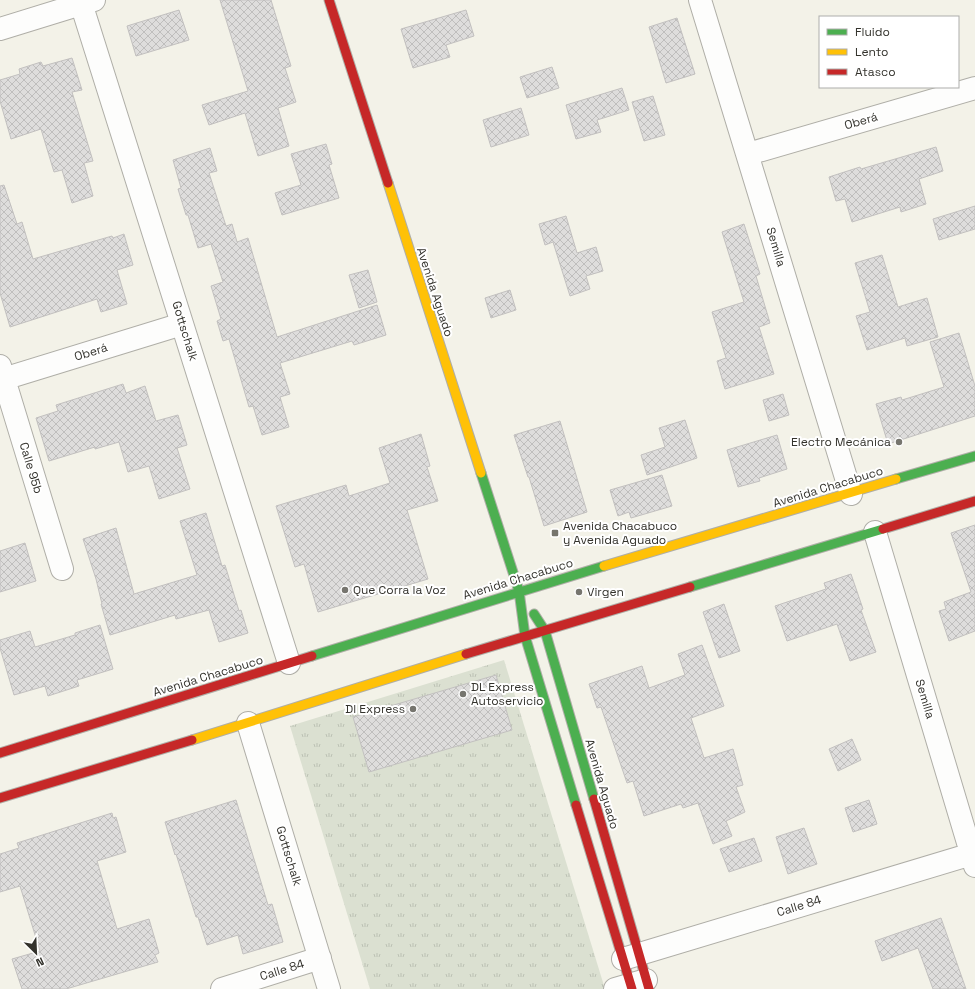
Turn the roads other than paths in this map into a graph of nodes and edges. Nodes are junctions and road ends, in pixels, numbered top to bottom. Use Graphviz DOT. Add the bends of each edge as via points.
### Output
graph roads {
  1 [pos="330,0"];
  2 [pos="700,0"];
  3 [pos="86,1"];
  4 [pos="0,29"];
  5 [pos="975,88"];
  6 [pos="748,154"];
  7 [pos="182,324"];
  8 [pos="1,375"];
  9 [pos="975,456"];
  10 [pos="851,494"];
  11 [pos="975,502"];
  12 [pos="875,532"];
  13 [pos="62,569"];
  14 [pos="519,591"];
  15 [pos="545,631"];
  16 [pos="525,636"];
  17 [pos="289,663"];
  18 [pos="248,723"];
  19 [pos="0,753"];
  20 [pos="0,798"];
  21 [pos="974,858"];
  22 [pos="630,957"];
  23 [pos="320,958"];
  24 [pos="635,986"];
  25 [pos="222,989"];
  26 [pos="329,989"];
  1 -- 14 [label="main road, Avenida Aguado"];
  2 -- 6 [label="street, Semilla"];
  3 -- 4 [label="street"];
  3 -- 7 [label="street, Gottschalk"];
  5 -- 6 [label="street, Oberá"];
  6 -- 10 [label="street, Semilla"];
  7 -- 8 [label="street, Oberá"];
  7 -- 17 [label="street, Gottschalk"];
  8 -- 13 [label="street, Calle 95b"];
  9 -- 10 [label="main road, Avenida Chacabuco"];
  10 -- 14 [label="main road, Avenida Chacabuco"];
  11 -- 12 [label="main road"];
  12 -- 15 [label="main road"];
  12 -- 21 [label="street, Semilla"];
  14 -- 15 [label="main road, Avenida Aguado"];
  14 -- 16 [label="main road, Avenida Aguado"];
  14 -- 17 [label="main road, Avenida Chacabuco"];
  15 -- 16 [label="main road"];
  15 -- 22 [label="main road, Avenida Aguado"];
  16 -- 18 [label="main road"];
  16 -- 22 [label="main road, Avenida Aguado"];
  17 -- 19 [label="main road, Avenida Chacabuco"];
  18 -- 20 [label="main road"];
  18 -- 23 [label="street, Gottschalk"];
  21 -- 22 [label="street, Calle 84"];
  22 -- 24 [label="main road, Avenida Aguado"];
  22 -- 24 [label="main road, Avenida Aguado"];
  23 -- 25 [label="street, Calle 84"];
  23 -- 26 [label="street, Gottschalk"];
}
